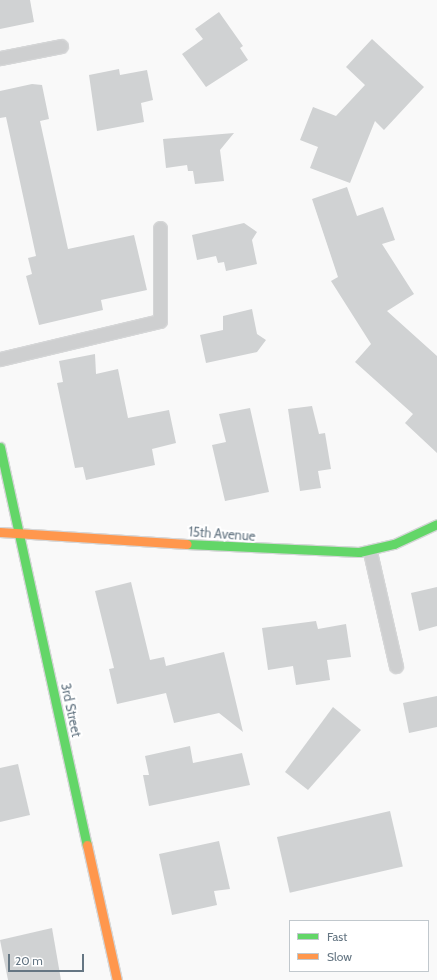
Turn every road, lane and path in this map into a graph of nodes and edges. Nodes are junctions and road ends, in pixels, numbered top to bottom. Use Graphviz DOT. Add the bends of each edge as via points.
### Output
graph roads {
  1 [pos="61,46"];
  2 [pos="0,58"];
  3 [pos="160,228"];
  4 [pos="0,358"];
  5 [pos="0,446"];
  6 [pos="437,524"];
  7 [pos="0,532"];
  8 [pos="19,533"];
  9 [pos="370,552"];
  10 [pos="396,666"];
  11 [pos="117,980"];
  1 -- 2 [label="lane"];
  3 -- 4 [label="lane" via="160,321"];
  5 -- 8 [label="street, 3rd Street"];
  6 -- 9 [label="street, 15th Avenue"];
  7 -- 8 [label="street, 15th Avenue"];
  8 -- 9 [label="street, 15th Avenue" via="300,552"];
  8 -- 11 [label="street, 3rd Street"];
  9 -- 10 [label="lane"];
}
